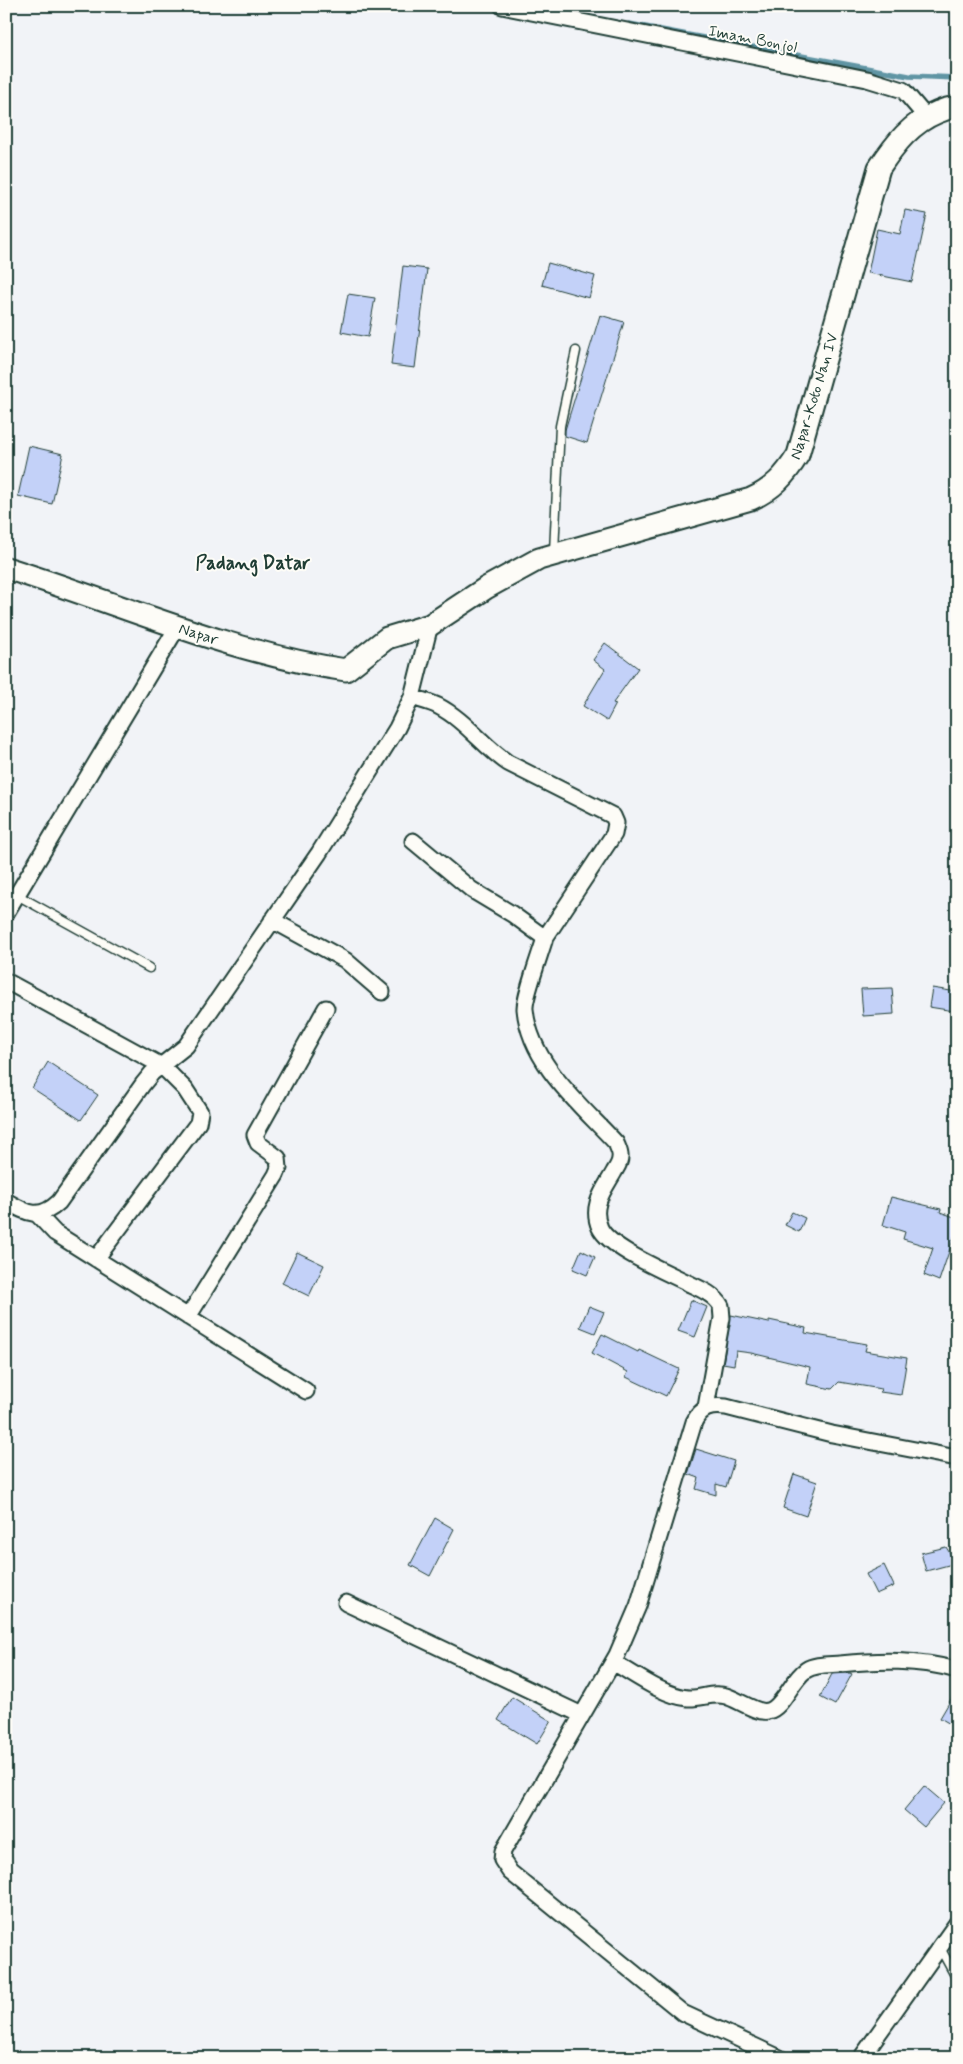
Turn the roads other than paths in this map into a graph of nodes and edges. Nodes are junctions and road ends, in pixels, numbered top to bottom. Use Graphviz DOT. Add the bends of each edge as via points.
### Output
graph roads {
  1 [pos="502,6"];
  2 [pos="957,108"];
  3 [pos="926,117"];
  4 [pos="576,351"];
  5 [pos="554,554"];
  6 [pos="6,568"];
  7 [pos="430,625"];
  8 [pos="178,626"];
  9 [pos="388,638"];
  10 [pos="412,697"];
  11 [pos="413,841"];
  12 [pos="17,895"];
  13 [pos="6,912"];
  14 [pos="272,920"];
  15 [pos="545,938"];
  16 [pos="149,968"];
  17 [pos="6,981"];
  18 [pos="382,992"];
  19 [pos="326,1008"];
  20 [pos="162,1066"];
  21 [pos="6,1200"];
  22 [pos="36,1214"];
  23 [pos="96,1259"];
  24 [pos="188,1317"];
  25 [pos="306,1391"];
  26 [pos="706,1407"];
  27 [pos="957,1458"];
  28 [pos="346,1603"];
  29 [pos="613,1662"];
  30 [pos="957,1670"];
  31 [pos="582,1716"];
  32 [pos="957,1923"];
  33 [pos="939,1946"];
  34 [pos="957,1979"];
  35 [pos="780,2058"];
  36 [pos="861,2058"];
  1 -- 3 [label="street, Imam Bonjol" via="867,79 903,90"];
  2 -- 3 [label="street, Napar-Koto Nan IV" via="951,107"];
  3 -- 5 [label="street, Napar-Koto Nan IV" via="897,142 879,168 798,455 779,482 751,499"];
  4 -- 5 [label="lane" via="560,426"];
  5 -- 7 [label="street, Napar-Koto Nan IV" via="512,572"];
  6 -- 8 [label="street, Napar"];
  7 -- 9 [label="street, Napar-Koto Nan IV"];
  7 -- 10 [label="street"];
  8 -- 9 [label="street, Napar" via="302,663 346,670"];
  8 -- 12 [label="street"];
  10 -- 14 [label="street" via="397,728 324,845"];
  10 -- 15 [label="street" via="448,712 508,763 613,816 616,823 614,834"];
  11 -- 15 [label="street" via="472,890"];
  12 -- 13 [label="street"];
  12 -- 16 [label="lane"];
  14 -- 18 [label="street" via="344,960"];
  14 -- 20 [label="street" via="186,1046"];
  15 -- 26 [label="street" via="525,1007 533,1040 548,1069 616,1143 621,1157 598,1200 596,1210 601,1230 612,1242 702,1290 722,1306"];
  17 -- 20 [label="street"];
  19 -- 24 [label="street" via="255,1135 258,1143 278,1158 276,1175"];
  20 -- 22 [label="street" via="143,1084 59,1202"];
  20 -- 23 [label="street" via="185,1089 201,1117"];
  21 -- 22 [label="street" via="24,1212"];
  22 -- 23 [label="street" via="55,1233"];
  23 -- 24 [label="street"];
  24 -- 25 [label="street"];
  26 -- 27 [label="street" via="726,1408 832,1434"];
  26 -- 29 [label="street" via="694,1422 638,1606"];
  28 -- 31 [label="street"];
  29 -- 30 [label="street" via="678,1696 725,1695 762,1711 778,1706 792,1683 806,1669 818,1666 882,1660 917,1661"];
  29 -- 31 [label="street"];
  31 -- 35 [label="street" via="503,1850 504,1865 683,2013"];
  32 -- 33 [label="street"];
  33 -- 34 [label="lane"];
  33 -- 36 [label="street"];
}
